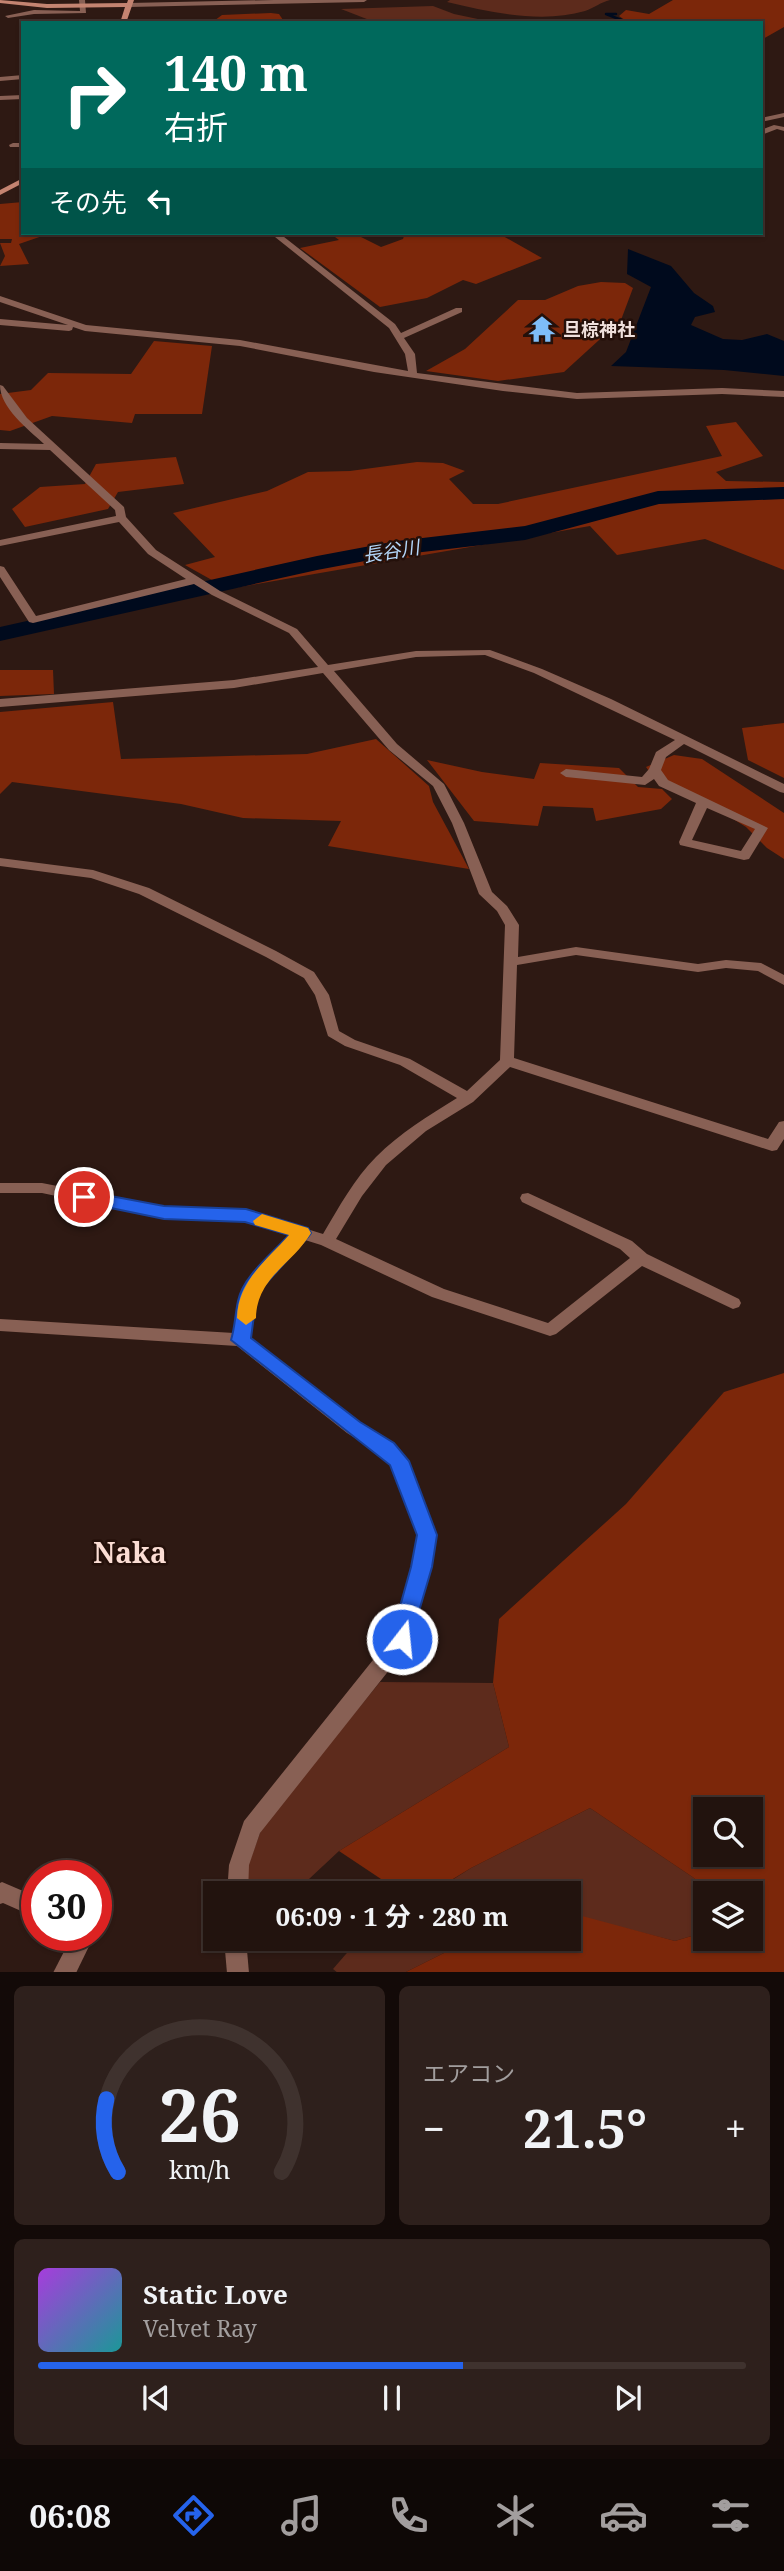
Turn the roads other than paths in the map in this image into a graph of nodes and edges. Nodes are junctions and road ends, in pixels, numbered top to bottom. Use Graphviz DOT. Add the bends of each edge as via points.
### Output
graph roads {
  1 [pos="355,0"];
  2 [pos="364,0"];
  3 [pos="0,1"];
  4 [pos="83,3"];
  5 [pos="130,3"];
  6 [pos="4,17"];
  7 [pos="23,21"];
  8 [pos="124,21"];
  9 [pos="21,77"];
  10 [pos="0,79"];
  11 [pos="21,97"];
  12 [pos="0,98"];
  13 [pos="784,115"];
  14 [pos="763,120"];
  15 [pos="784,129"];
  16 [pos="763,133"];
  17 [pos="13,145"];
  18 [pos="21,145"];
  19 [pos="21,181"];
  20 [pos="0,193"];
  21 [pos="277,235"];
  22 [pos="0,299"];
  23 [pos="459,310"];
  24 [pos="0,322"];
  25 [pos="85,328"];
  26 [pos="399,337"];
  27 [pos="413,375"];
  28 [pos="0,388"];
  29 [pos="784,394"];
  30 [pos="0,446"];
  31 [pos="55,447"];
  32 [pos="121,518"];
  33 [pos="0,543"];
  34 [pos="0,569"];
  35 [pos="195,580"];
  36 [pos="326,667"];
  37 [pos="0,703"];
  38 [pos="684,739"];
  39 [pos="655,770"];
  40 [pos="566,773"];
  41 [pos="784,789"];
  42 [pos="703,802"];
  43 [pos="0,862"];
  44 [pos="512,962"];
  45 [pos="784,981"];
  46 [pos="507,1061"];
  47 [pos="468,1098"];
  48 [pos="784,1126"];
  49 [pos="0,1188"];
  50 [pos="528,1198"];
  51 [pos="302,1233"];
  52 [pos="327,1241"];
  53 [pos="641,1258"];
  54 [pos="733,1303"];
  55 [pos="0,1325"];
  56 [pos="241,1340"];
  57 [pos="238,1881"];
  58 [pos="0,1895"];
  59 [pos="21,1901"];
  60 [pos="75,1951"];
  61 [pos="236,1951"];
  62 [pos="64,1972"];
  63 [pos="238,1972"];
  1 -- 2 [label="street"];
  1 -- 5 [label="street"];
  3 -- 4 [label="street"];
  4 -- 5 [label="street"];
  4 -- 6 [label="street" via="84,12 80,13"];
  5 -- 8 [label="street"];
  6 -- 7 [label="street"];
  9 -- 10 [label="street"];
  11 -- 12 [label="street"];
  13 -- 14 [label="street"];
  15 -- 16 [label="street"];
  17 -- 18 [label="street"];
  19 -- 20 [label="street"];
  21 -- 26 [label="street" via="392,326"];
  22 -- 25 [label="street"];
  23 -- 26 [label="street"];
  24 -- 25 [label="street"];
  25 -- 27 [label="street" via="240,343"];
  26 -- 27 [label="street" via="410,354"];
  27 -- 29 [label="street" via="577,396 722,391"];
  28 -- 31 [label="street" via="24,420"];
  30 -- 31 [label="street"];
  31 -- 32 [label="street" via="121,509"];
  32 -- 33 [label="street"];
  32 -- 35 [label="street" via="152,552"];
  34 -- 35 [label="street" via="33,620"];
  35 -- 36 [label="street" via="293,631"];
  36 -- 37 [label="street" via="234,684"];
  36 -- 38 [label="street" via="416,654 486,652 538,671"];
  36 -- 44 [label="street" via="393,747 438,784 486,894 512,925"];
  38 -- 39 [label="street" via="660,755"];
  38 -- 41 [label="street"];
  39 -- 40 [label="street" via="645,781"];
  39 -- 42 [label="street" via="663,783"];
  42 -- 42 [label="street" via="762,828 744,856 685,842"];
  43 -- 47 [label="street" via="93,874 194,915 309,975 322,995 333,1033 405,1062"];
  44 -- 45 [label="street" via="576,951 698,968 726,964 761,967"];
  44 -- 46 [label="street"];
  46 -- 47 [label="street"];
  46 -- 48 [label="street" via="772,1146"];
  47 -- 52 [label="street" via="421,1127 381,1161"];
  49 -- 51 [label="street" via="42,1188 164,1213 246,1216"];
  50 -- 53 [label="street" via="626,1245"];
  51 -- 52 [label="street"];
  51 -- 56 [label="street" via="254,1285"];
  52 -- 53 [label="street" via="438,1293 550,1330"];
  53 -- 54 [label="street"];
  55 -- 56 [label="street"];
  56 -- 57 [label="street" via="399,1461 427,1535 402,1639 251,1828"];
  58 -- 59 [label="street"];
  60 -- 62 [label="street"];
  61 -- 63 [label="street"];
}
